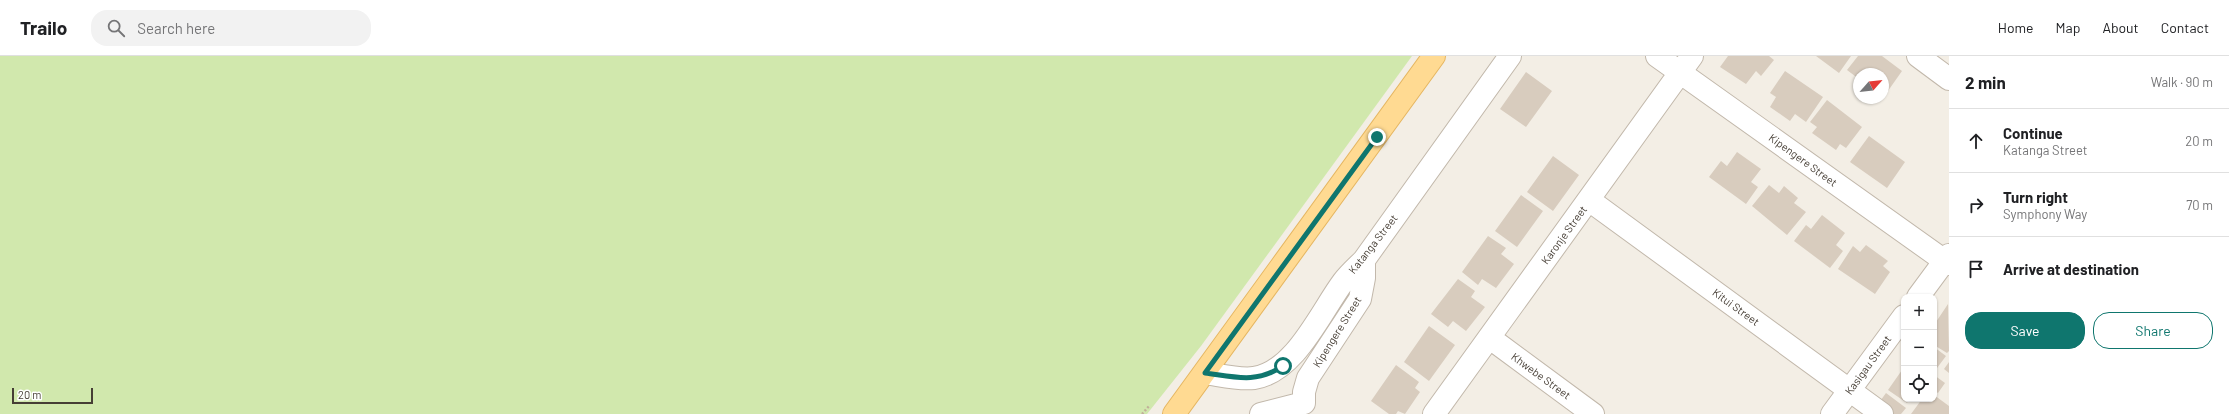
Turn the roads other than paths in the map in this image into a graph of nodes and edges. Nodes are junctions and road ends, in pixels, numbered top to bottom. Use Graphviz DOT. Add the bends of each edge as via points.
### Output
graph roads {
  1 [pos="1434,56"];
  2 [pos="1510,56"];
  3 [pos="1657,56"];
  4 [pos="1918,56"];
  5 [pos="1686,64"];
  6 [pos="1949,79"];
  7 [pos="1589,200"];
  8 [pos="1364,260"];
  9 [pos="1948,260"];
  10 [pos="1920,294"];
  11 [pos="1901,320"];
  12 [pos="1490,338"];
  13 [pos="1205,373"];
  14 [pos="1850,390"];
  15 [pos="1307,409"];
  16 [pos="1174,414"];
  17 [pos="1261,414"];
  18 [pos="1434,414"];
  19 [pos="1593,414"];
  20 [pos="1832,414"];
  21 [pos="1882,414"];
  1 -- 13 [label="main road"];
  2 -- 8 [label="street, Katanga Street"];
  3 -- 5 [label="street, Kipengere Street"];
  4 -- 6 [label="street"];
  5 -- 7 [label="street, Karonje Street"];
  5 -- 9 [label="street, Kipengere Street"];
  7 -- 12 [label="street, Karonje Street"];
  7 -- 14 [label="street, Kitui Street"];
  8 -- 13 [label="street, Katanga Street" via="1344,281 1283,366 1271,374 1252,378"];
  8 -- 15 [label="street, Kipengere Street" via="1360,299 1305,385"];
  9 -- 10 [label="street"];
  11 -- 14 [label="street, Kasigau Street"];
  12 -- 18 [label="street, Karonje Street"];
  12 -- 19 [label="street, Khwebe Street"];
  13 -- 16 [label="main road"];
  14 -- 20 [label="street, Kasigau Street"];
  14 -- 21 [label="street, Kitui Street"];
  15 -- 17 [label="street"];
}
